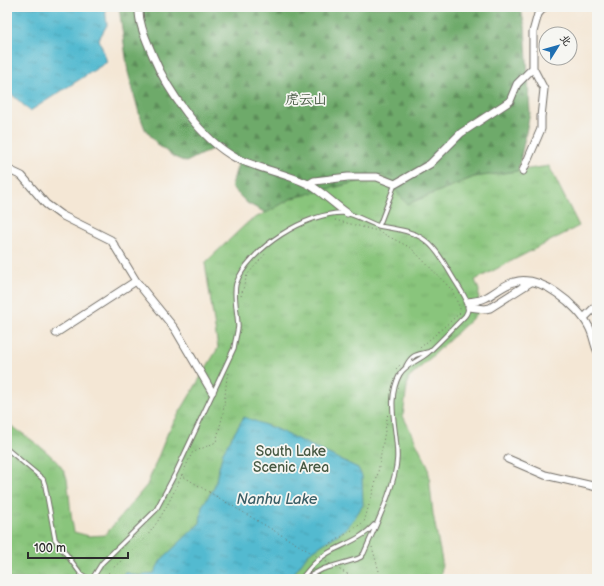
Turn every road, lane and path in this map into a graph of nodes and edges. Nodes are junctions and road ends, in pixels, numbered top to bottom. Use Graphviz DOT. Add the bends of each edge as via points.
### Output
graph roads {
  1 [pos="139,7"];
  2 [pos="544,7"];
  3 [pos="533,68"];
  4 [pos="7,169"];
  5 [pos="523,171"];
  6 [pos="308,184"];
  7 [pos="395,184"];
  8 [pos="346,213"];
  9 [pos="333,219"];
  10 [pos="379,226"];
  11 [pos="268,252"];
  12 [pos="136,281"];
  13 [pos="532,282"];
  14 [pos="240,298"];
  15 [pos="468,305"];
  16 [pos="597,306"];
  17 [pos="584,318"];
  18 [pos="56,334"];
  19 [pos="418,350"];
  20 [pos="597,350"];
  21 [pos="429,352"];
  22 [pos="402,363"];
  23 [pos="406,366"];
  24 [pos="230,370"];
  25 [pos="395,372"];
  26 [pos="212,392"];
  27 [pos="388,412"];
  28 [pos="7,449"];
  29 [pos="508,459"];
  30 [pos="176,472"];
  31 [pos="182,476"];
  32 [pos="597,487"];
  33 [pos="376,523"];
  34 [pos="370,539"];
  35 [pos="324,550"];
  36 [pos="317,555"];
  37 [pos="311,560"];
  38 [pos="91,579"];
  39 [pos="103,579"];
  40 [pos="303,579"];
  41 [pos="361,579"];
  42 [pos="379,579"];
  1 -- 6 [label="street" via="142,30 158,68 178,102 195,123 236,158"];
  2 -- 3 [label="street" via="538,14 532,32"];
  3 -- 5 [label="street" via="544,89 541,129"];
  3 -- 7 [label="street" via="517,84 510,101 461,133 430,164"];
  4 -- 12 [label="street" via="22,176 46,204 61,215 112,240"];
  6 -- 7 [label="street" via="314,181 355,177 377,177"];
  6 -- 8 [label="street"];
  7 -- 10 [label="lane"];
  8 -- 10 [label="lane"];
  8 -- 26 [label="lane" via="328,214 289,229 263,248 245,268 236,285 238,327 234,348"];
  9 -- 19 [label="path" via="378,231 411,248 452,290 462,312"];
  10 -- 15 [label="lane" via="411,232 424,239 436,251"];
  11 -- 14 [label="path" via="247,275"];
  12 -- 18 [label="street"];
  12 -- 26 [label="street" via="176,329"];
  13 -- 15 [label="street" via="516,281"];
  13 -- 15 [label="street" via="490,308"];
  13 -- 17 [label="street" via="561,296"];
  15 -- 21 [label="lane" via="465,316"];
  16 -- 17 [label="street"];
  17 -- 20 [label="street"];
  21 -- 23 [label="lane" via="420,360"];
  21 -- 23 [label="lane" via="414,355"];
  22 -- 25 [label="path"];
  23 -- 33 [label="lane" via="396,382 392,408 397,458 391,486"];
  24 -- 31 [label="path" via="227,377 224,414 216,442 192,452"];
  26 -- 30 [label="lane"];
  27 -- 35 [label="path" via="377,478 364,522"];
  28 -- 38 [label="lane" via="43,479 55,540 81,574"];
  29 -- 32 [label="street" via="545,475"];
  30 -- 31 [label="path"];
  30 -- 38 [label="lane" via="156,510 102,562"];
  31 -- 39 [label="path" via="161,518 139,545"];
  31 -- 41 [label="path, bridge" via="347,574"];
  33 -- 34 [label="lane"];
  33 -- 40 [label="lane" via="367,532 316,561"];
  34 -- 40 [label="lane" via="361,557 323,569"];
  34 -- 42 [label="path" via="381,578"];
  36 -- 37 [label="path"];
}
